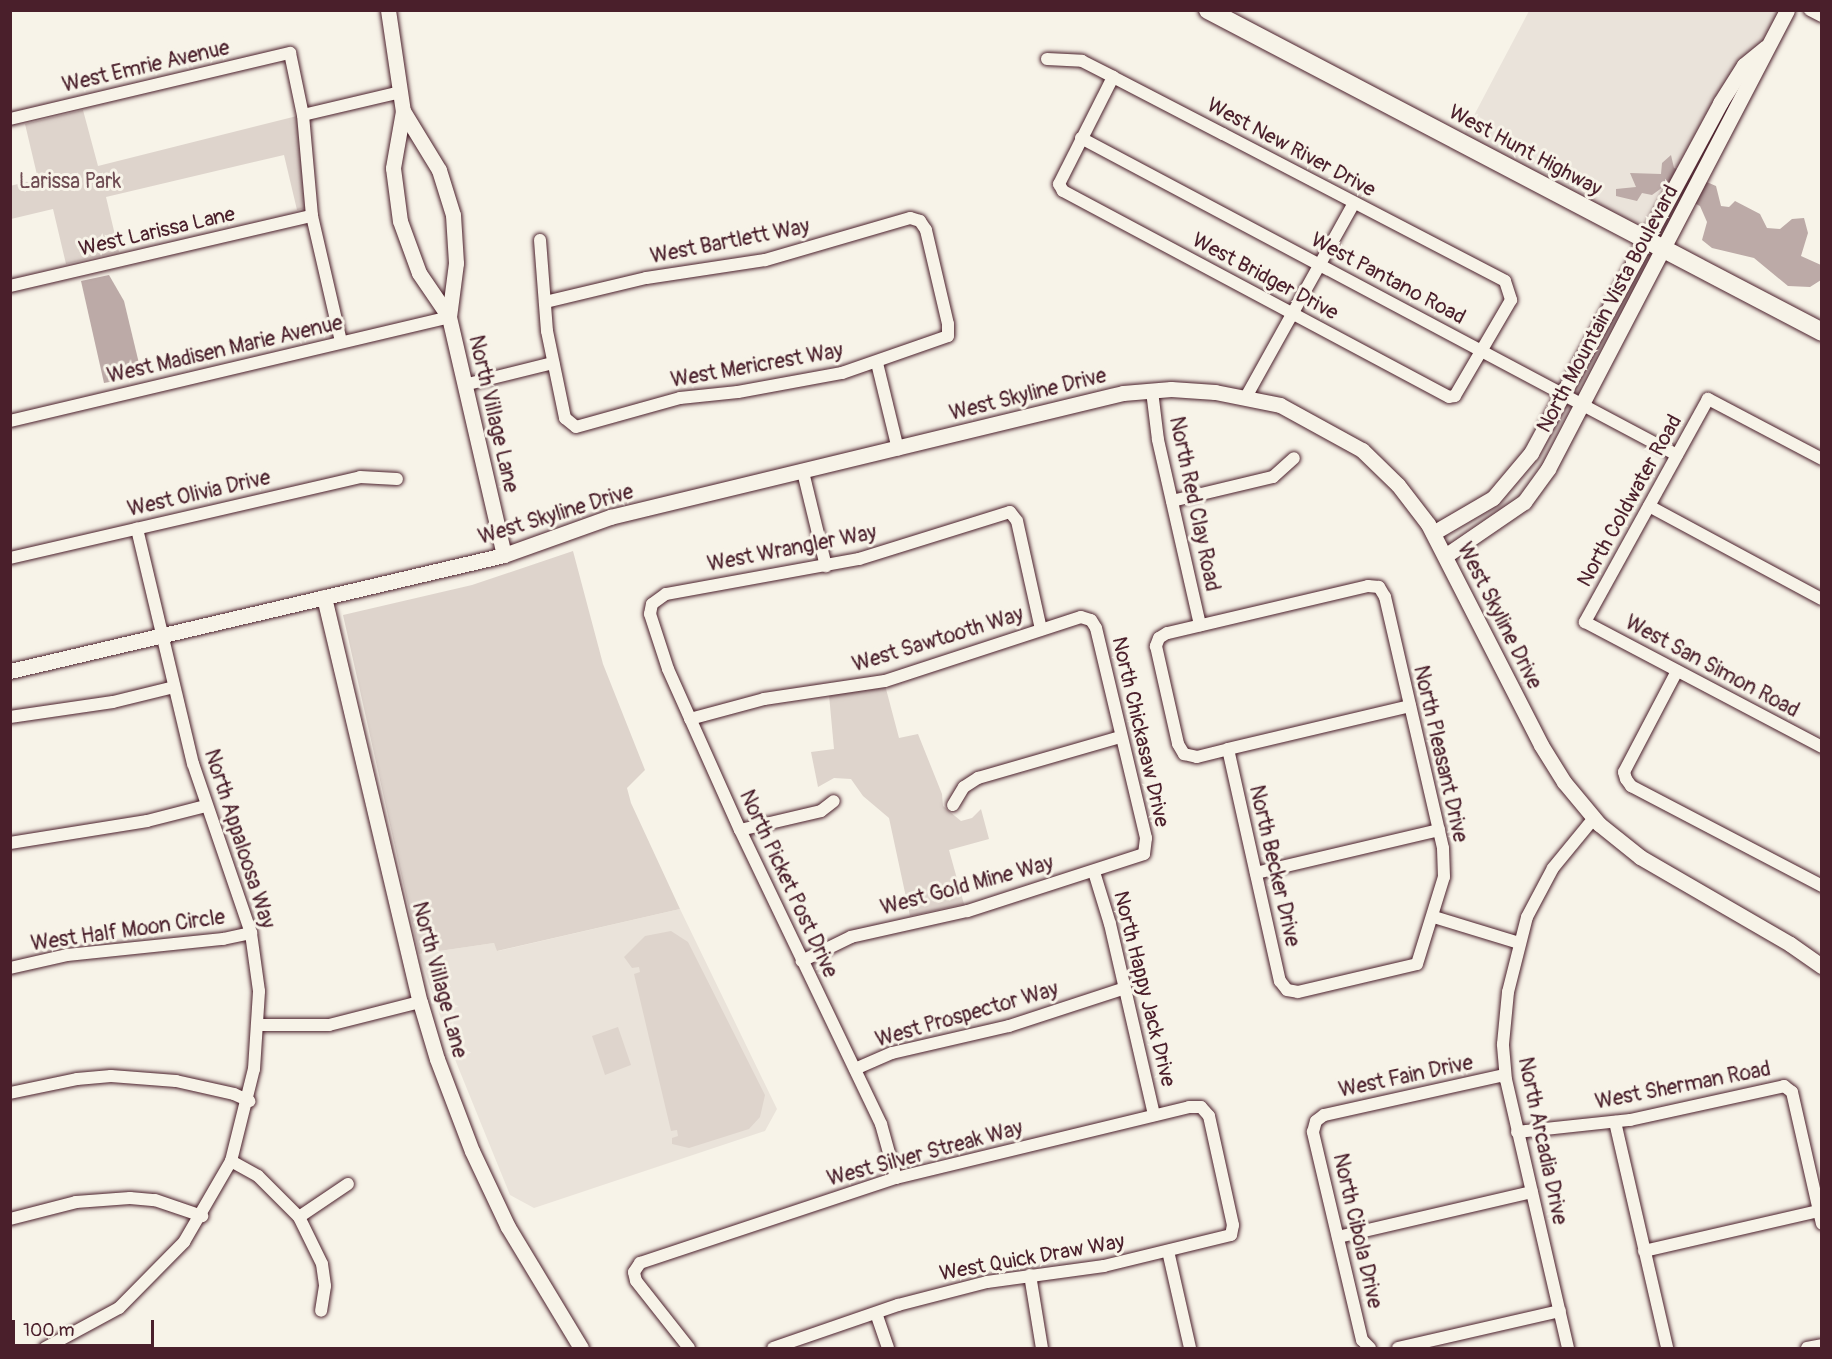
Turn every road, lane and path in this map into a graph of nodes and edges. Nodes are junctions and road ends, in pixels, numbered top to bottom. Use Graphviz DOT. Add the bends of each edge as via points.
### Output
graph roads {
  1 [pos="388,10"];
  2 [pos="1208,10"];
  3 [pos="1787,10"];
  4 [pos="1810,10"];
  5 [pos="1821,16"];
  6 [pos="1766,47"];
  7 [pos="1047,59"];
  8 [pos="1113,77"];
  9 [pos="400,92"];
  10 [pos="403,111"];
  11 [pos="303,115"];
  12 [pos="10,119"];
  13 [pos="1081,138"];
  14 [pos="1354,203"];
  15 [pos="312,216"];
  16 [pos="1645,239"];
  17 [pos="540,240"];
  18 [pos="1664,248"];
  19 [pos="1320,264"];
  20 [pos="10,286"];
  21 [pos="545,302"];
  22 [pos="1292,313"];
  23 [pos="449,317"];
  24 [pos="1821,332"];
  25 [pos="948,336"];
  26 [pos="341,342"];
  27 [pos="1483,351"];
  28 [pos="554,363"];
  29 [pos="877,363"];
  30 [pos="464,385"];
  31 [pos="1152,391"];
  32 [pos="1563,393"];
  33 [pos="1246,397"];
  34 [pos="1583,403"];
  35 [pos="10,421"];
  36 [pos="898,449"];
  37 [pos="1677,455"];
  38 [pos="1294,458"];
  39 [pos="1821,459"];
  40 [pos="803,472"];
  41 [pos="397,479"];
  42 [pos="1172,501"];
  43 [pos="1649,506"];
  44 [pos="136,529"];
  45 [pos="1433,533"];
  46 [pos="504,555"];
  47 [pos="1445,555"];
  48 [pos="10,558"];
  49 [pos="826,566"];
  50 [pos="324,597"];
  51 [pos="1821,599"];
  52 [pos="652,604"];
  53 [pos="1091,620"];
  54 [pos="1585,622"];
  55 [pos="1200,625"];
  56 [pos="1041,629"];
  57 [pos="162,636"];
  58 [pos="10,671"];
  59 [pos="1677,672"];
  60 [pos="174,687"];
  61 [pos="1410,706"];
  62 [pos="10,717"];
  63 [pos="690,719"];
  64 [pos="1119,737"];
  65 [pos="1821,747"];
  66 [pos="1228,749"];
  67 [pos="834,801"];
  68 [pos="953,805"];
  69 [pos="206,806"];
  70 [pos="1594,818"];
  71 [pos="740,830"];
  72 [pos="1439,830"];
  73 [pos="10,843"];
  74 [pos="1144,854"];
  75 [pos="1094,872"];
  76 [pos="1256,873"];
  77 [pos="1821,886"];
  78 [pos="1434,917"];
  79 [pos="251,933"];
  80 [pos="1519,943"];
  81 [pos="802,961"];
  82 [pos="1417,964"];
  83 [pos="1821,964"];
  84 [pos="10,968"];
  85 [pos="1125,988"];
  86 [pos="420,1002"];
  87 [pos="258,1025"];
  88 [pos="855,1069"];
  89 [pos="1505,1075"];
  90 [pos="10,1093"];
  91 [pos="249,1101"];
  92 [pos="1154,1115"];
  93 [pos="1317,1121"];
  94 [pos="1615,1122"];
  95 [pos="1517,1132"];
  96 [pos="231,1161"];
  97 [pos="896,1178"];
  98 [pos="348,1184"];
  99 [pos="1532,1192"];
  100 [pos="1818,1211"];
  101 [pos="202,1216"];
  102 [pos="299,1217"];
  103 [pos="10,1219"];
  104 [pos="1821,1224"];
  105 [pos="1231,1235"];
  106 [pos="1338,1237"];
  107 [pos="1168,1251"];
  108 [pos="1644,1251"];
  109 [pos="1030,1275"];
  110 [pos="321,1311"];
  111 [pos="1560,1311"];
  112 [pos="876,1312"];
  113 [pos="1821,1345"];
  114 [pos="45,1348"];
  115 [pos="581,1348"];
  116 [pos="689,1348"];
  117 [pos="773,1348"];
  118 [pos="888,1348"];
  119 [pos="1042,1348"];
  120 [pos="1190,1348"];
  121 [pos="1370,1348"];
  122 [pos="1398,1348"];
  123 [pos="1568,1348"];
  124 [pos="1667,1348"];
  125 [pos="1807,1348"];
  1 -- 9 [label="street, North Village Lane"];
  2 -- 16 [label="main road, West Hunt Highway"];
  3 -- 6 [label="street, North Mountain Vista Boulevard"];
  4 -- 5 [label="street"];
  6 -- 16 [label="street, North Mountain Vista Boulevard" via="1744,65"];
  6 -- 18 [label="street, North Mountain Vista Boulevard" via="1758,72"];
  7 -- 8 [label="street, West New River Drive" via="1082,61"];
  8 -- 13 [label="street"];
  8 -- 14 [label="street, West New River Drive"];
  9 -- 10 [label="street, North Village Lane"];
  9 -- 11 [label="street"];
  10 -- 23 [label="street, North Village Lane" via="439,170 453,215 456,263"];
  10 -- 23 [label="street, North Village Lane" via="394,161 400,221 419,273"];
  11 -- 12 [label="street, West Emrie Avenue" via="290,53"];
  11 -- 15 [label="street"];
  13 -- 19 [label="street, West Pantano Road"];
  13 -- 22 [label="street, West Bridger Drive" via="1059,184 1063,191"];
  14 -- 19 [label="street"];
  14 -- 27 [label="street, West New River Drive" via="1505,281 1510,300"];
  15 -- 20 [label="street, West Larissa Lane"];
  15 -- 26 [label="street"];
  16 -- 18 [label="main road, West Hunt Highway"];
  16 -- 32 [label="street, North Mountain Vista Boulevard"];
  17 -- 21 [label="street"];
  18 -- 24 [label="main road, West Hunt Highway"];
  18 -- 34 [label="street, North Mountain Vista Boulevard"];
  19 -- 22 [label="street"];
  19 -- 27 [label="street, West Pantano Road"];
  21 -- 25 [label="street, West Bartlett Way" via="646,278 765,260 910,218 920,221 926,230"];
  21 -- 28 [label="street"];
  22 -- 27 [label="street, West Bridger Drive" via="1449,397 1455,396"];
  22 -- 33 [label="street"];
  23 -- 26 [label="street, West Madisen Marie Avenue"];
  23 -- 30 [label="street, North Village Lane"];
  25 -- 29 [label="street, West Mericrest Way"];
  26 -- 35 [label="street, West Madisen Marie Avenue"];
  27 -- 32 [label="street, West Pantano Road"];
  28 -- 29 [label="street, West Mericrest Way" via="565,418 571,425 680,398 788,384"];
  28 -- 30 [label="street"];
  29 -- 36 [label="street"];
  30 -- 46 [label="street, North Village Lane"];
  31 -- 33 [label="street, West Skyline Drive" via="1215,392"];
  31 -- 36 [label="street, West Skyline Drive" via="1123,393"];
  31 -- 42 [label="street, North Red Clay Road"];
  32 -- 34 [label="street, West Pantano Road"];
  32 -- 45 [label="street, North Mountain Vista Boulevard" via="1515,476 1471,514"];
  33 -- 45 [label="street, West Skyline Drive" via="1280,405 1362,450 1398,485"];
  34 -- 37 [label="street, West Pantano Road"];
  34 -- 47 [label="street, North Mountain Vista Boulevard" via="1548,469 1524,502"];
  36 -- 40 [label="street, West Skyline Drive"];
  37 -- 39 [label="street, North Coldwater Road" via="1708,399"];
  37 -- 43 [label="street, North Coldwater Road"];
  38 -- 42 [label="street" via="1273,477"];
  40 -- 46 [label="street, West Skyline Drive" via="587,523"];
  40 -- 49 [label="street"];
  41 -- 44 [label="street, West Olivia Drive" via="360,477"];
  42 -- 55 [label="street, North Red Clay Road"];
  43 -- 51 [label="street"];
  43 -- 54 [label="street, North Coldwater Road"];
  44 -- 48 [label="street, West Olivia Drive"];
  44 -- 57 [label="street, North Appaloosa Way"];
  45 -- 47 [label="street, West Skyline Drive"];
  46 -- 50 [label="street, West Skyline Drive"];
  47 -- 70 [label="street, West Skyline Drive" via="1541,745 1564,782"];
  49 -- 52 [label="street, West Wrangler Way" via="666,594"];
  49 -- 56 [label="street, West Wrangler Way" via="1010,512 1017,521"];
  50 -- 57 [label="street, West Skyline Drive"];
  50 -- 86 [label="street, North Village Lane"];
  52 -- 63 [label="street, North Picket Post Drive" via="650,614 668,669"];
  53 -- 56 [label="street, West Sawtooth Way" via="1081,617"];
  53 -- 64 [label="street, North Chickasaw Drive"];
  54 -- 59 [label="street, West San Simon Road"];
  55 -- 61 [label="street, North Pleasant Drive" via="1368,586 1379,587 1385,597"];
  55 -- 66 [label="street" via="1159,638 1156,646 1178,744 1184,754 1197,757"];
  56 -- 63 [label="street, West Sawtooth Way" via="885,681 764,699"];
  57 -- 58 [label="street, West Skyline Drive"];
  57 -- 60 [label="street, North Appaloosa Way"];
  59 -- 65 [label="street, West San Simon Road"];
  59 -- 77 [label="street" via="1624,772 1626,779 1631,786"];
  60 -- 62 [label="street" via="113,702"];
  60 -- 69 [label="street, North Appaloosa Way"];
  61 -- 66 [label="street"];
  61 -- 72 [label="street, North Pleasant Drive"];
  63 -- 71 [label="street, North Picket Post Drive"];
  64 -- 68 [label="street" via="978,778 964,787"];
  64 -- 74 [label="street, North Chickasaw Drive" via="1146,838"];
  66 -- 76 [label="street, North Becker Drive"];
  67 -- 71 [label="street" via="821,811"];
  69 -- 73 [label="street" via="147,821"];
  69 -- 79 [label="street, North Appaloosa Way" via="243,901"];
  70 -- 80 [label="street, North Arcadia Drive" via="1553,868"];
  70 -- 83 [label="street, West Skyline Drive" via="1640,857"];
  71 -- 81 [label="street, North Picket Post Drive"];
  72 -- 76 [label="street"];
  72 -- 78 [label="street, North Pleasant Drive" via="1444,877"];
  74 -- 75 [label="street, West Gold Mine Way"];
  75 -- 81 [label="street, West Gold Mine Way" via="967,911 851,937"];
  75 -- 85 [label="street, North Happy Jack Drive"];
  76 -- 82 [label="street, North Becker Drive" via="1280,981 1287,990 1298,993"];
  78 -- 80 [label="street"];
  78 -- 82 [label="street, North Pleasant Drive"];
  79 -- 84 [label="street, West Half Moon Circle" via="67,955"];
  79 -- 87 [label="street, North Appaloosa Way" via="259,991"];
  80 -- 89 [label="street, North Arcadia Drive" via="1508,992 1503,1044"];
  81 -- 88 [label="street, North Picket Post Drive"];
  85 -- 88 [label="street, West Prospector Way" via="1009,1026 892,1053"];
  85 -- 92 [label="street, North Happy Jack Drive"];
  86 -- 87 [label="street" via="329,1025"];
  86 -- 115 [label="street, North Village Lane" via="453,1106 489,1188 537,1281"];
  87 -- 91 [label="street, North Appaloosa Way"];
  88 -- 97 [label="street, North Picket Post Drive" via="881,1124"];
  89 -- 93 [label="street, West Fain Drive" via="1324,1115"];
  89 -- 95 [label="street, North Arcadia Drive"];
  90 -- 91 [label="street" via="111,1076 205,1086"];
  91 -- 96 [label="street, North Appaloosa Way"];
  92 -- 97 [label="street, West Silver Streak Way"];
  92 -- 105 [label="street, West Silver Streak Way" via="1201,1107 1209,1116 1233,1225"];
  93 -- 106 [label="street, North Cibola Drive" via="1313,1132"];
  94 -- 95 [label="street, West Sherman Road"];
  94 -- 100 [label="street, West Sherman Road" via="1784,1086 1792,1092"];
  94 -- 108 [label="street"];
  95 -- 99 [label="street, North Arcadia Drive"];
  96 -- 101 [label="street, North Appaloosa Way"];
  96 -- 102 [label="street" via="258,1176"];
  97 -- 116 [label="street, West Silver Streak Way" via="640,1263 634,1272 636,1281"];
  98 -- 102 [label="street"];
  99 -- 106 [label="street"];
  99 -- 111 [label="street, North Arcadia Drive"];
  100 -- 104 [label="street"];
  100 -- 108 [label="street"];
  101 -- 103 [label="street" via="155,1200 130,1198 76,1202"];
  101 -- 114 [label="street, North Appaloosa Way" via="168,1262 119,1308"];
  102 -- 110 [label="street" via="322,1264 325,1286"];
  105 -- 107 [label="street, West Quick Draw Way"];
  106 -- 121 [label="street, North Cibola Drive" via="1362,1340"];
  107 -- 109 [label="street, West Quick Draw Way" via="1104,1266"];
  107 -- 120 [label="street"];
  108 -- 124 [label="street"];
  109 -- 112 [label="street, West Quick Draw Way" via="987,1282"];
  109 -- 119 [label="street"];
  111 -- 122 [label="street"];
  111 -- 123 [label="street, North Arcadia Drive"];
  112 -- 117 [label="street, West Quick Draw Way"];
  112 -- 118 [label="street"];
  113 -- 125 [label="street"];
}
